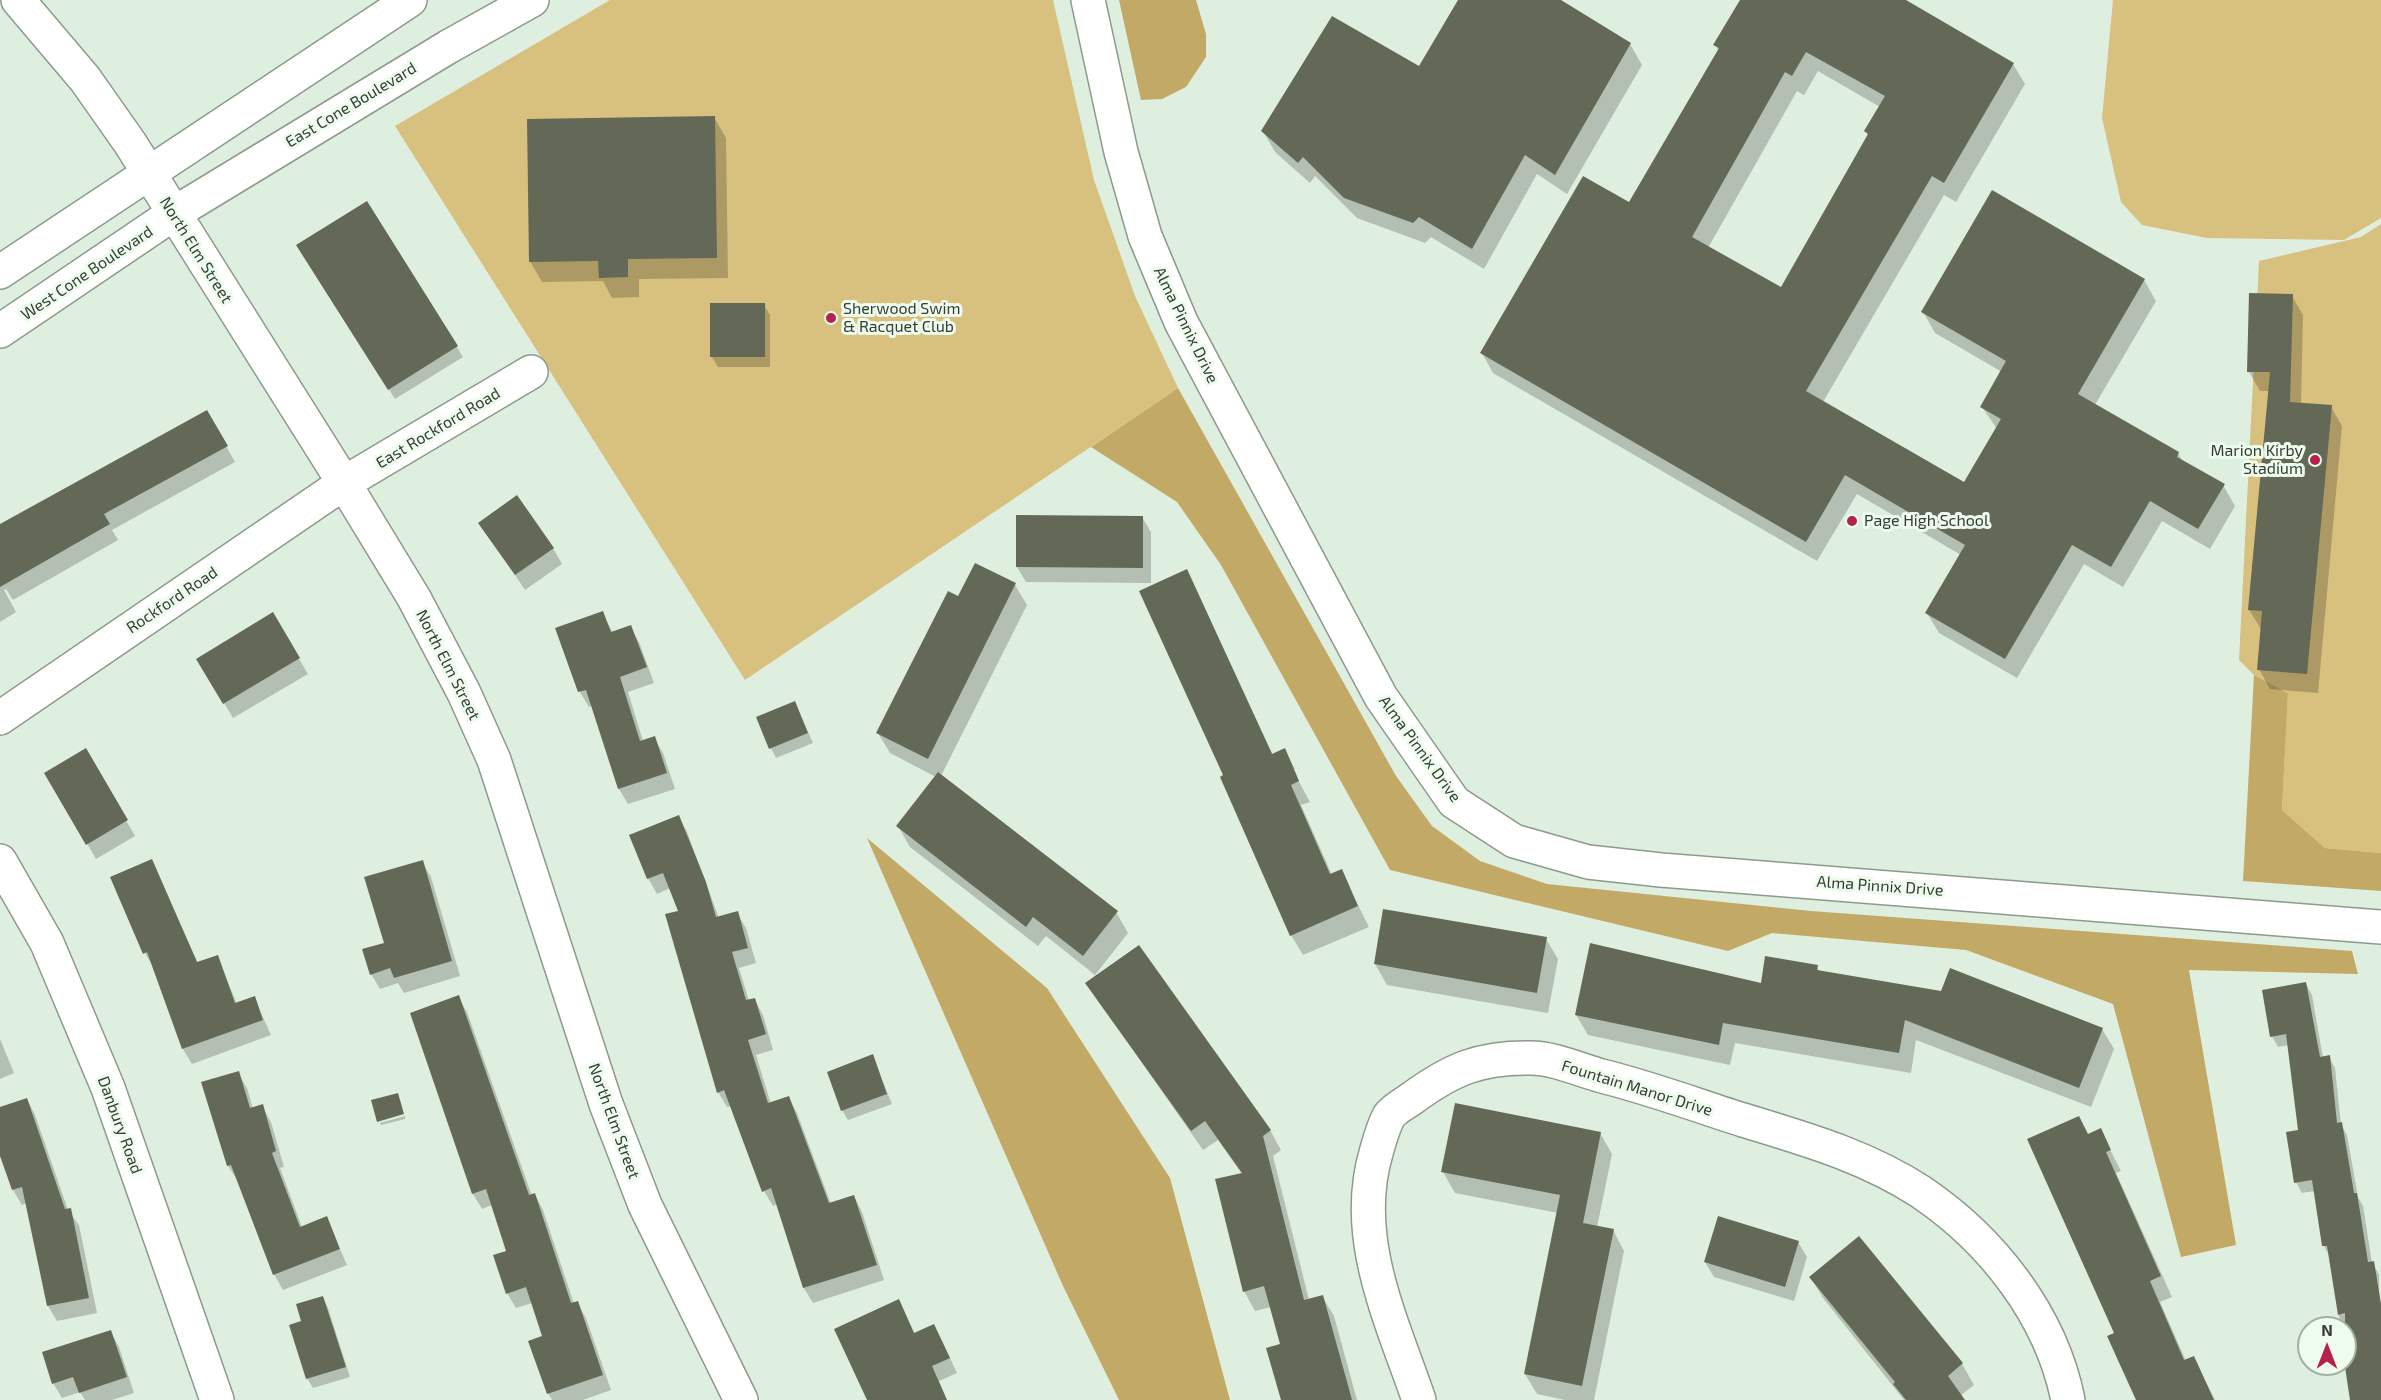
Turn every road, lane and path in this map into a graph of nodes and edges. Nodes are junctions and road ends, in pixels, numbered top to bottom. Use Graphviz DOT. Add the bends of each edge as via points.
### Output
graph roads {
  1 [pos="18,0"];
  2 [pos="410,0"];
  3 [pos="532,0"];
  4 [pos="1088,0"];
  5 [pos="147,172"];
  6 [pos="173,214"];
  7 [pos="0,272"];
  8 [pos="0,331"];
  9 [pos="531,372"];
  10 [pos="344,483"];
  11 [pos="0,718"];
  12 [pos="0,861"];
  13 [pos="2381,927"];
  14 [pos="217,1400"];
  15 [pos="741,1400"];
  16 [pos="1419,1400"];
  17 [pos="2068,1400"];
  1 -- 5 [label="street, North Elm Street" via="85,79"];
  2 -- 5 [label="street"];
  3 -- 6 [label="street, East Cone Boulevard" via="448,46"];
  4 -- 13 [label="street, Alma Pinnix Drive" via="1121,152 1145,236 1184,329 1381,698 1454,802 1514,841 1588,862"];
  5 -- 6 [label="street, North Elm Street"];
  5 -- 7 [label="street"];
  6 -- 8 [label="street, West Cone Boulevard"];
  6 -- 10 [label="street, North Elm Street"];
  9 -- 10 [label="street, East Rockford Road"];
  10 -- 11 [label="street, Rockford Road"];
  10 -- 15 [label="street, North Elm Street" via="420,609 494,760 606,1104 645,1205"];
  12 -- 14 [label="street, Danbury Road" via="47,943 108,1088"];
  16 -- 17 [label="street, Fountain Manor Drive" via="1374,1270 1368,1241 1369,1190 1379,1141 1390,1114 1438,1079 1483,1060 1534,1058 1635,1084 1828,1147 1872,1163 1923,1193 1979,1239 2009,1273 2035,1315"];
}
